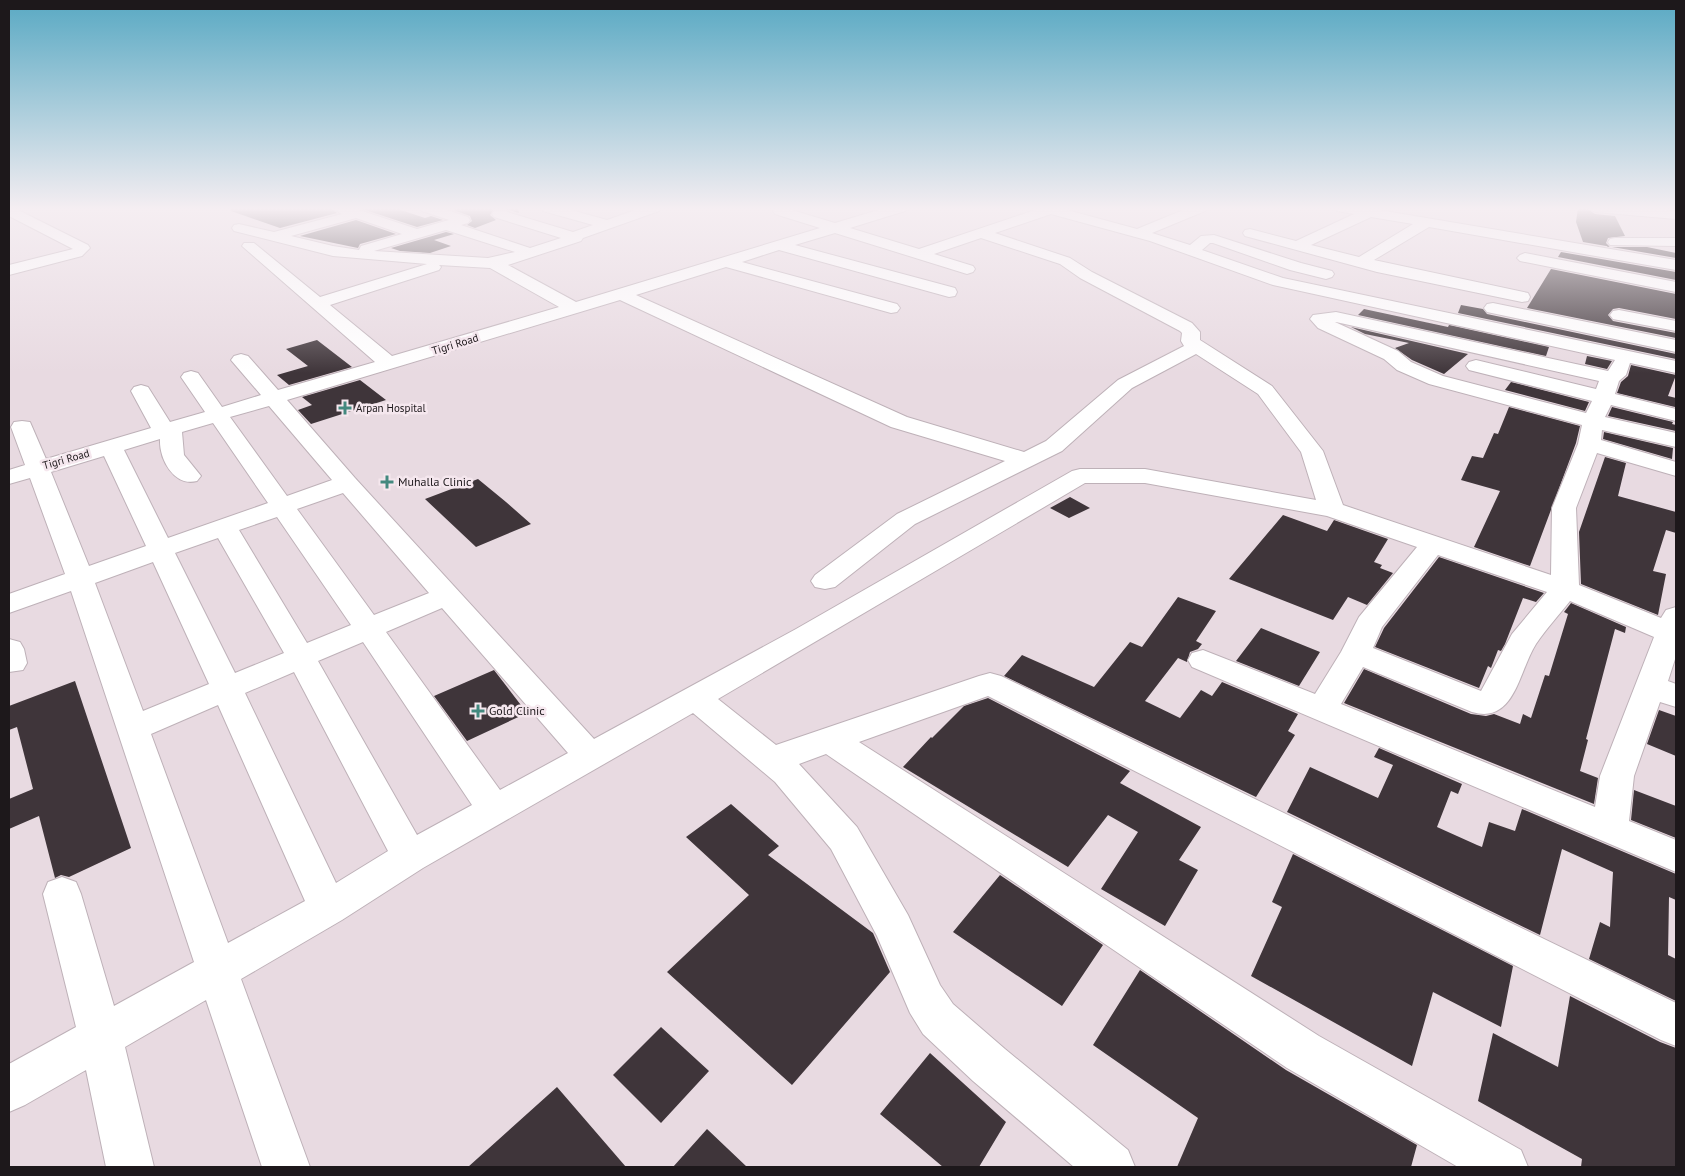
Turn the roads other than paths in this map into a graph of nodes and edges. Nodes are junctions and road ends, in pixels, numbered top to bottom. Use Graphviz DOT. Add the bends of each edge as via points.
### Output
graph roads {
  1 [pos="37,263"];
  2 [pos="269,263"];
  3 [pos="322,263"];
  4 [pos="446,263"];
  5 [pos="493,263"];
  6 [pos="723,263"];
  7 [pos="729,263"];
  8 [pos="838,263"];
  9 [pos="947,263"];
  10 [pos="1068,263"];
  11 [pos="1225,263"];
  12 [pos="1287,263"];
  13 [pos="1362,263"];
  14 [pos="1549,263"];
  15 [pos="1663,263"];
  16 [pos="318,264"];
  17 [pos="1366,264"];
  18 [pos="1676,265"];
  19 [pos="300,269"];
  20 [pos="967,269"];
  21 [pos="9,270"];
  22 [pos="282,274"];
  23 [pos="1343,277"];
  24 [pos="1464,285"];
  25 [pos="1676,287"];
  26 [pos="949,292"];
  27 [pos="621,294"];
  28 [pos="1536,300"];
  29 [pos="317,304"];
  30 [pos="1474,304"];
  31 [pos="574,308"];
  32 [pos="891,308"];
  33 [pos="1601,312"];
  34 [pos="1447,318"];
  35 [pos="1676,326"];
  36 [pos="1432,337"];
  37 [pos="1196,346"];
  38 [pos="1676,346"];
  39 [pos="1624,356"];
  40 [pos="241,360"];
  41 [pos="388,363"];
  42 [pos="1676,367"];
  43 [pos="191,377"];
  44 [pos="1610,377"];
  45 [pos="141,391"];
  46 [pos="275,398"];
  47 [pos="1604,398"];
  48 [pos="219,414"];
  49 [pos="1676,415"];
  50 [pos="22,427"];
  51 [pos="168,429"];
  52 [pos="1591,433"];
  53 [pos="1676,440"];
  54 [pos="111,446"];
  55 [pos="1026,460"];
  56 [pos="39,468"];
  57 [pos="1676,469"];
  58 [pos="9,476"];
  59 [pos="189,476"];
  60 [pos="347,483"];
  61 [pos="283,506"];
  62 [pos="1332,510"];
  63 [pos="224,527"];
  64 [pos="1433,544"];
  65 [pos="161,550"];
  66 [pos="80,578"];
  67 [pos="825,581"];
  68 [pos="1565,589"];
  69 [pos="448,595"];
  70 [pos="9,604"];
  71 [pos="369,628"];
  72 [pos="1675,628"];
  73 [pos="1356,653"];
  74 [pos="301,657"];
  75 [pos="1203,660"];
  76 [pos="228,688"];
  77 [pos="1663,691"];
  78 [pos="695,698"];
  79 [pos="1322,709"];
  80 [pos="133,728"];
  81 [pos="828,738"];
  82 [pos="590,756"];
  83 [pos="772,760"];
  84 [pos="494,810"];
  85 [pos="1610,829"];
  86 [pos="1676,856"];
  87 [pos="410,857"];
  88 [pos="62,894"];
  89 [pos="328,908"];
  90 [pos="218,970"];
  91 [pos="1676,1025"];
  92 [pos="101,1037"];
  93 [pos="9,1089"];
  94 [pos="130,1167"];
  95 [pos="286,1167"];
  96 [pos="1111,1167"];
  97 [pos="1504,1167"];
  1 -- 21 [label="street"];
  2 -- 22 [label="street"];
  3 -- 16 [label="street"];
  4 -- 29 [label="street"];
  5 -- 31 [label="street"];
  6 -- 27 [label="street, Tigri Road"];
  7 -- 32 [label="street"];
  8 -- 26 [label="street"];
  9 -- 20 [label="street"];
  10 -- 37 [label="street" via="1182,324 1191,332 1190,341"];
  11 -- 34 [label="street" via="1278,282"];
  12 -- 23 [label="street"];
  13 -- 17 [label="street"];
  14 -- 25 [label="street"];
  15 -- 18 [label="street"];
  17 -- 24 [label="street"];
  19 -- 22 [label="street"];
  22 -- 29 [label="street"];
  24 -- 28 [label="street"];
  24 -- 34 [label="street"];
  27 -- 31 [label="street, Tigri Road"];
  27 -- 55 [label="street" via="899,422"];
  29 -- 41 [label="street"];
  30 -- 38 [label="street"];
  31 -- 41 [label="street, Tigri Road"];
  33 -- 35 [label="street"];
  34 -- 36 [label="street"];
  34 -- 39 [label="street"];
  36 -- 44 [label="street"];
  36 -- 47 [label="street" via="1424,354"];
  36 -- 52 [label="street" via="1336,317 1319,319 1436,380"];
  37 -- 55 [label="street" via="1125,384 1054,446"];
  37 -- 62 [label="street" via="1265,390 1312,450"];
  39 -- 42 [label="street"];
  39 -- 44 [label="street" via="1616,375"];
  40 -- 46 [label="street"];
  41 -- 46 [label="street, Tigri Road"];
  43 -- 48 [label="street"];
  44 -- 47 [label="street"];
  45 -- 51 [label="street"];
  46 -- 48 [label="street, Tigri Road"];
  46 -- 60 [label="street"];
  47 -- 49 [label="street"];
  47 -- 52 [label="street"];
  48 -- 51 [label="street, Tigri Road"];
  48 -- 61 [label="street"];
  50 -- 56 [label="street"];
  51 -- 54 [label="street, Tigri Road"];
  51 -- 59 [label="street" via="170,454"];
  52 -- 53 [label="street"];
  52 -- 57 [label="street"];
  52 -- 68 [label="street" via="1564,508"];
  54 -- 56 [label="street, Tigri Road"];
  54 -- 65 [label="street"];
  55 -- 67 [label="street" via="906,519"];
  56 -- 58 [label="street, Tigri Road"];
  56 -- 66 [label="street"];
  60 -- 61 [label="street"];
  60 -- 69 [label="street"];
  61 -- 63 [label="street"];
  61 -- 71 [label="street"];
  62 -- 64 [label="street"];
  62 -- 78 [label="street" via="1145,476 1080,476"];
  63 -- 65 [label="street"];
  63 -- 74 [label="street"];
  64 -- 68 [label="street"];
  64 -- 73 [label="street" via="1369,624"];
  65 -- 66 [label="street"];
  65 -- 76 [label="street"];
  66 -- 70 [label="street"];
  66 -- 80 [label="street"];
  68 -- 72 [label="street"];
  68 -- 73 [label="street" via="1522,640 1495,697 1483,704"];
  69 -- 71 [label="street"];
  69 -- 82 [label="street"];
  71 -- 74 [label="street"];
  71 -- 84 [label="street"];
  72 -- 77 [label="street"];
  73 -- 79 [label="street"];
  74 -- 76 [label="street"];
  74 -- 87 [label="street"];
  75 -- 79 [label="street"];
  76 -- 80 [label="street"];
  76 -- 89 [label="street"];
  77 -- 85 [label="street" via="1617,776"];
  78 -- 82 [label="street"];
  78 -- 83 [label="street"];
  79 -- 85 [label="street"];
  80 -- 90 [label="street"];
  81 -- 83 [label="street"];
  81 -- 91 [label="street" via="990,684"];
  81 -- 97 [label="street" via="1303,1052"];
  82 -- 84 [label="street"];
  83 -- 96 [label="street" via="844,838 894,928 925,999 938,1019 989,1066"];
  84 -- 87 [label="street"];
  85 -- 86 [label="street"];
  87 -- 89 [label="street"];
  88 -- 92 [label="street"];
  89 -- 90 [label="street"];
  90 -- 92 [label="street"];
  90 -- 95 [label="street"];
  92 -- 93 [label="street"];
  92 -- 94 [label="street"];
}
